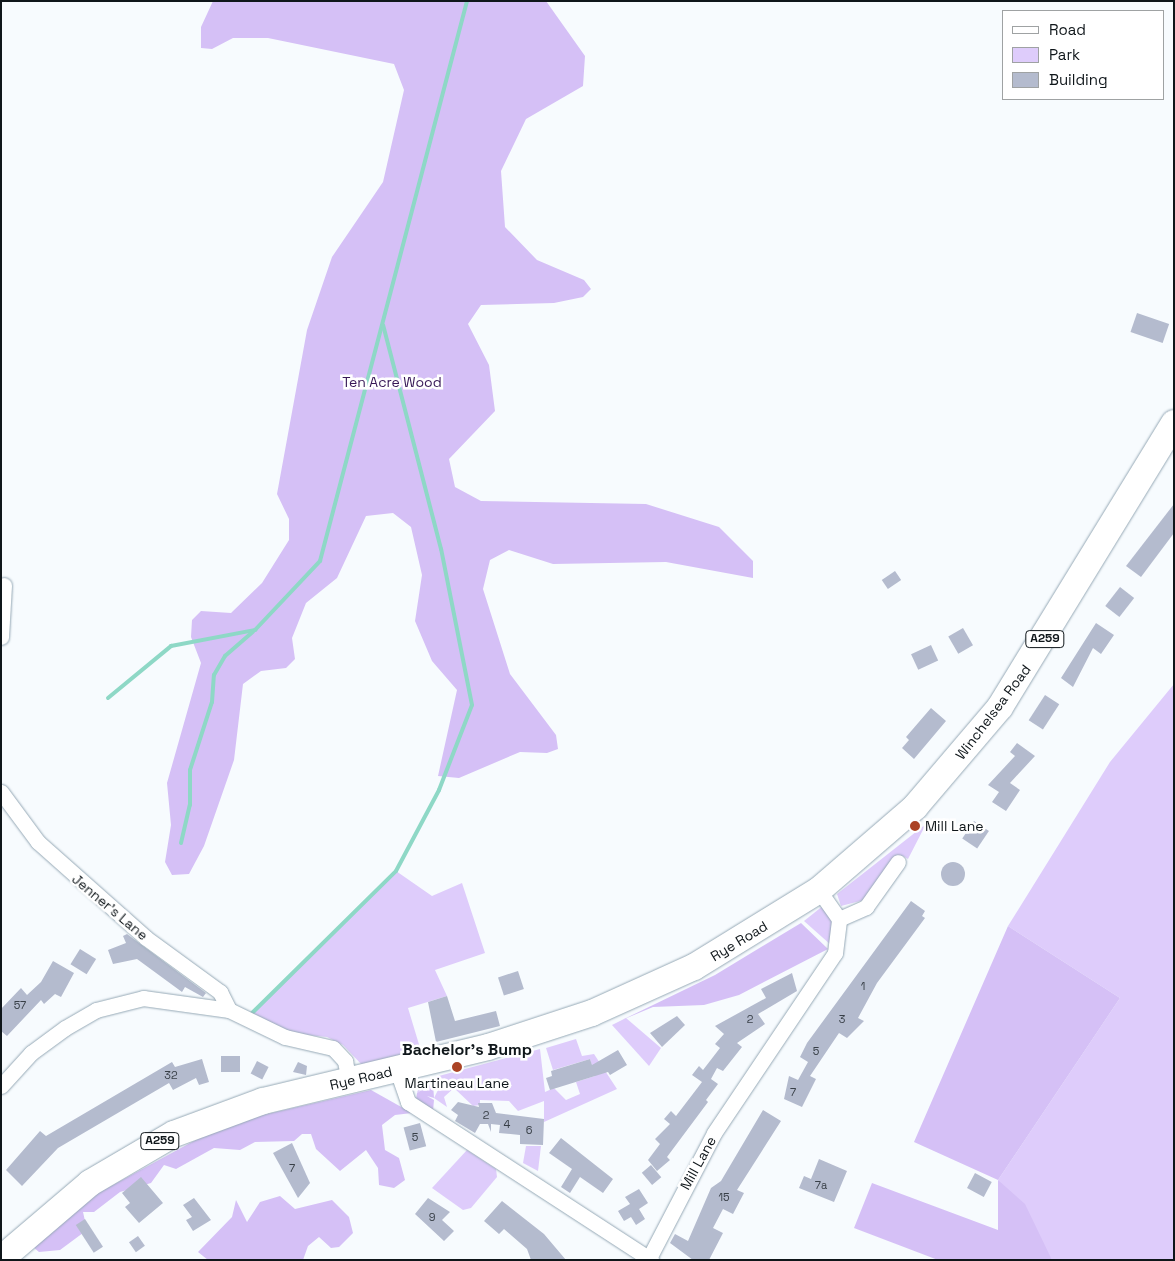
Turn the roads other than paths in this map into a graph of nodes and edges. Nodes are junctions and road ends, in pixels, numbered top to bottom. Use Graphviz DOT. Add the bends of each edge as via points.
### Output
graph roads {
  1 [pos="1174,422"];
  2 [pos="4,585"];
  3 [pos="1,637"];
  4 [pos="1,792"];
  5 [pos="887,833"];
  6 [pos="898,862"];
  7 [pos="819,890"];
  8 [pos="839,919"];
  9 [pos="229,1010"];
  10 [pos="397,1070"];
  11 [pos="349,1081"];
  12 [pos="1,1086"];
  13 [pos="1,1259"];
  14 [pos="649,1259"];
  1 -- 5 [label="highway, Winchelsea Road / A259" via="1015,686 931,790"];
  2 -- 3 [label="street"];
  4 -- 9 [label="street, Jenner's Lane" via="8,806 51,854 146,938 220,992"];
  5 -- 7 [label="highway, Rye Road / A259"];
  6 -- 8 [label="street" via="866,908"];
  7 -- 8 [label="street"];
  7 -- 10 [label="highway, Rye Road / A259" via="721,953 635,996 538,1032"];
  8 -- 14 [label="street, Mill Lane" via="838,946 714,1133"];
  9 -- 11 [label="street" via="285,1037 333,1048 345,1061"];
  9 -- 12 [label="street" via="164,998 120,1002 59,1032 31,1053"];
  10 -- 11 [label="highway, Rye Road / A259"];
  10 -- 14 [label="street" via="408,1102"];
  11 -- 13 [label="highway, Rye Road / A259" via="263,1101 174,1134 90,1183"];
}
